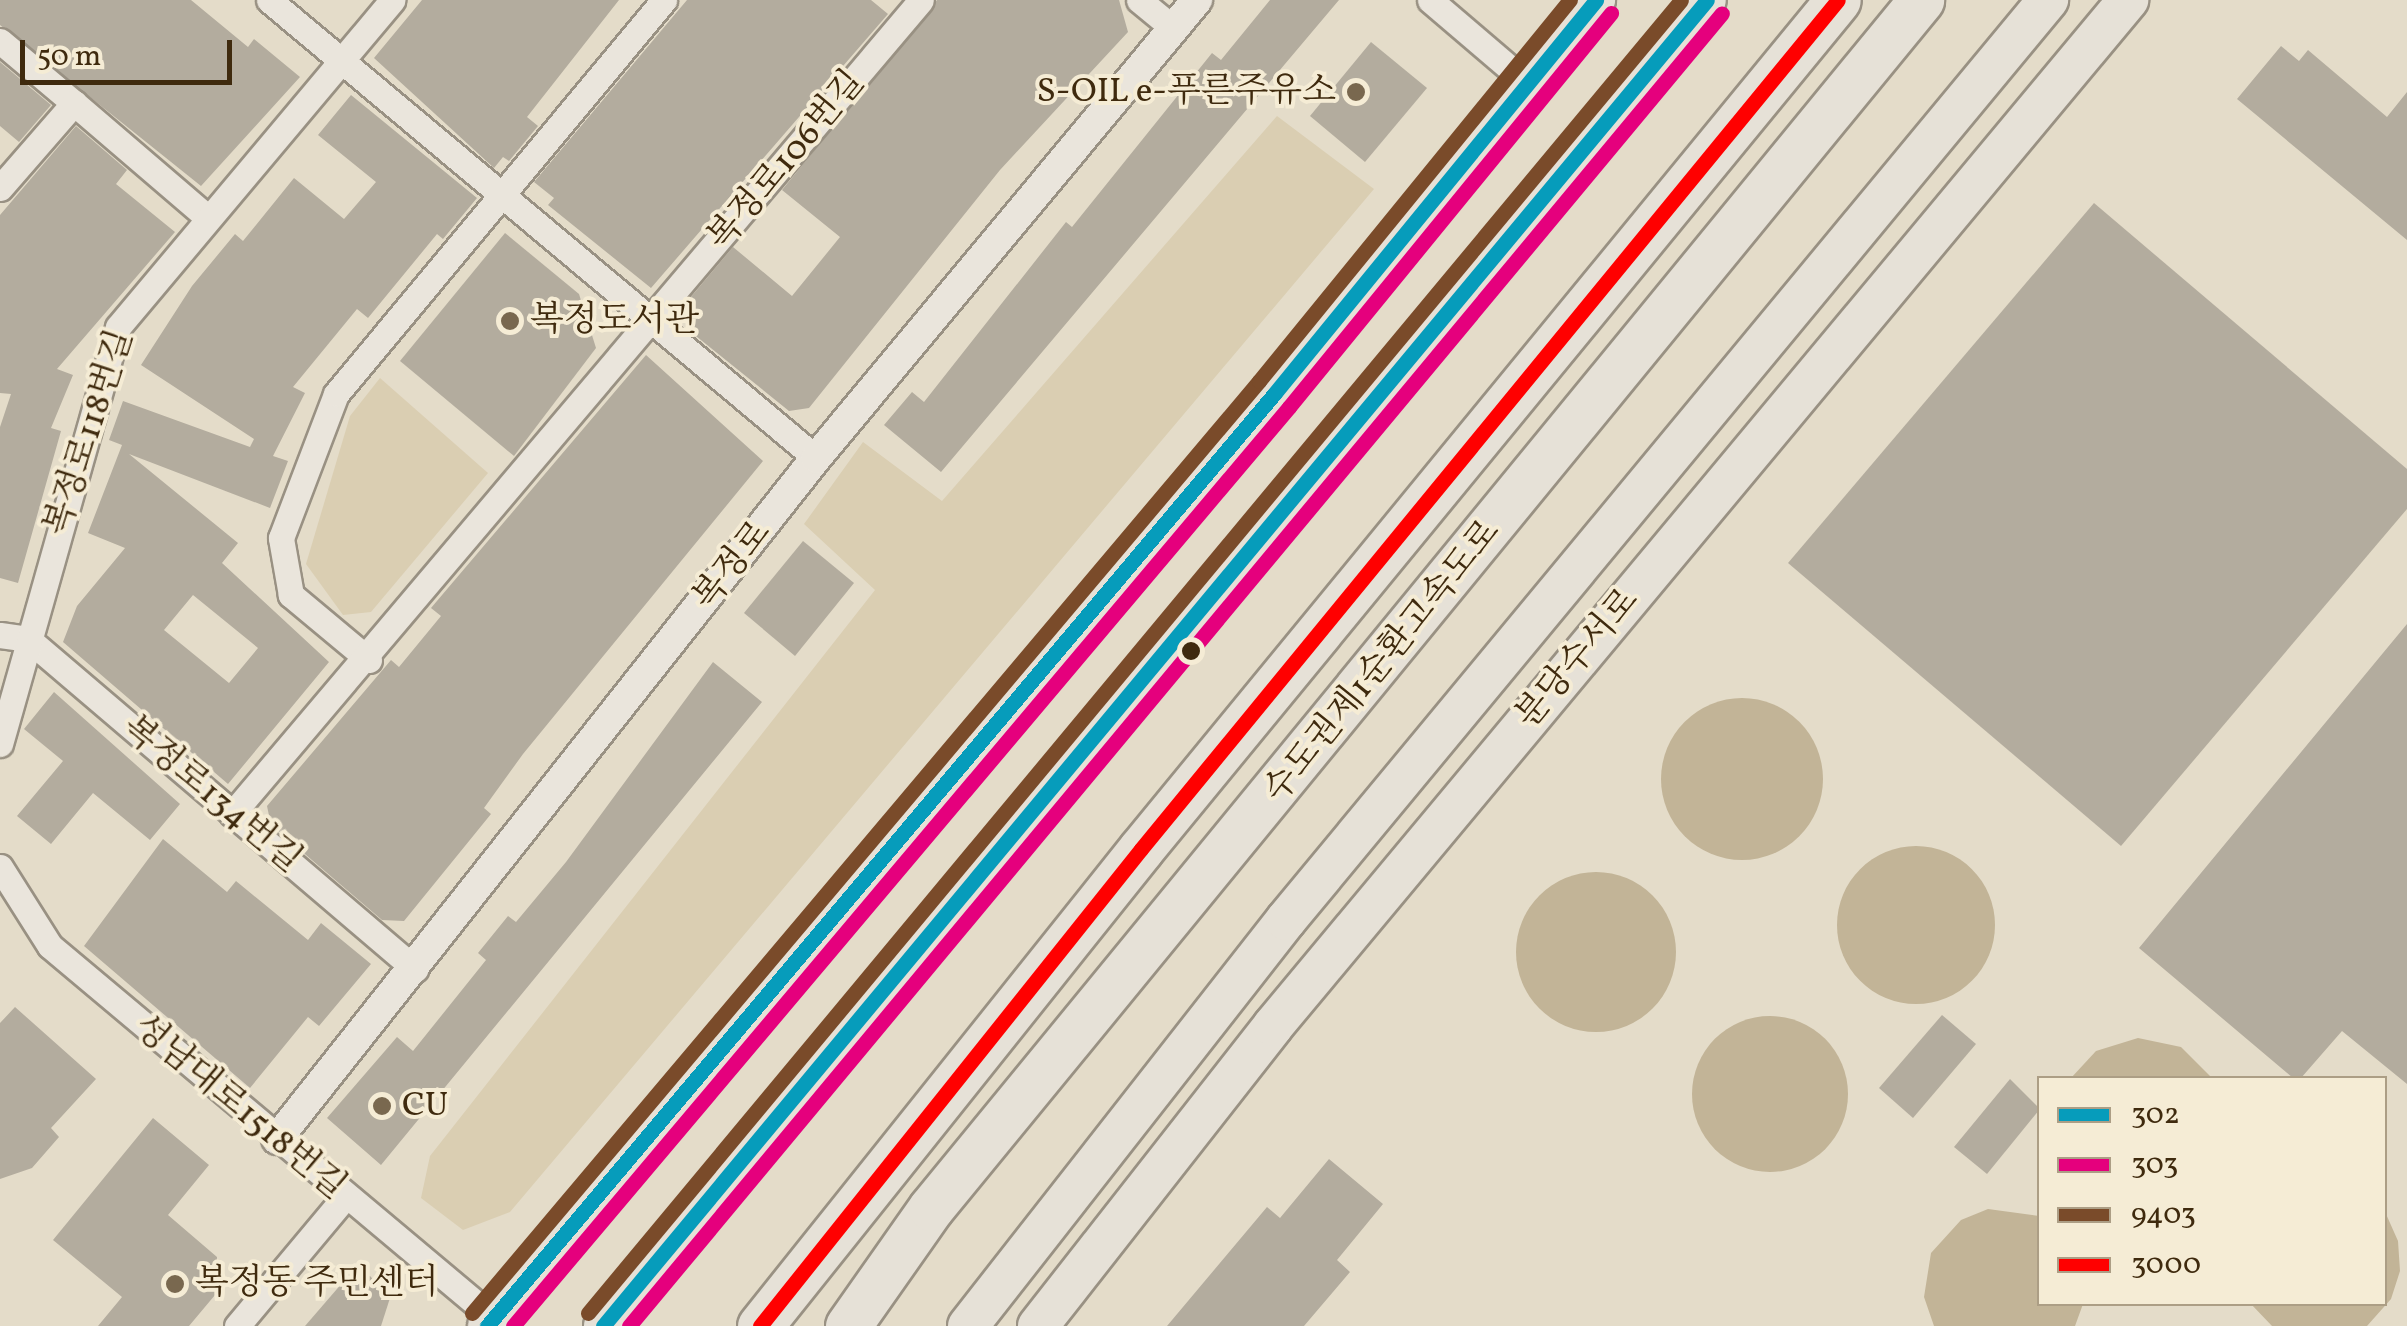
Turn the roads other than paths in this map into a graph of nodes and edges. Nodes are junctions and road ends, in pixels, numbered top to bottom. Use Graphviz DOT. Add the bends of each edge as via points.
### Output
graph roads {
  1 [pos="269,0"];
  2 [pos="392,0"];
  3 [pos="664,0"];
  4 [pos="921,0"];
  5 [pos="1139,0"];
  6 [pos="1197,0"];
  7 [pos="1430,0"];
  8 [pos="1596,0"];
  9 [pos="1707,0"];
  10 [pos="1838,0"];
  11 [pos="1921,0"];
  12 [pos="2048,0"];
  13 [pos="2128,0"];
  14 [pos="1173,28"];
  15 [pos="0,40"];
  16 [pos="340,61"];
  17 [pos="1526,82"];
  18 [pos="74,103"];
  19 [pos="0,188"];
  20 [pos="500,196"];
  21 [pos="206,216"];
  22 [pos="653,322"];
  23 [pos="816,458"];
  24 [pos="0,636"];
  25 [pos="28,639"];
  26 [pos="369,660"];
  27 [pos="0,744"];
  28 [pos="232,814"];
  29 [pos="0,866"];
  30 [pos="415,969"];
  31 [pos="277,1139"];
  32 [pos="346,1197"];
  33 [pos="495,1324"];
  34 [pos="238,1326"];
  35 [pos="603,1326"];
  36 [pos="760,1326"];
  37 [pos="848,1326"];
  38 [pos="968,1326"];
  39 [pos="1038,1326"];
  1 -- 16 [label="street"];
  2 -- 16 [label="street, 복정로118번길"];
  3 -- 20 [label="street"];
  4 -- 22 [label="street, 복정로106번길"];
  5 -- 14 [label="street"];
  6 -- 14 [label="street, 복정로"];
  7 -- 17 [label="street"];
  8 -- 17 [label="main road"];
  9 -- 35 [label="main road"];
  10 -- 36 [label="highway, 수도권제1순환고속도로" via="1003,1018"];
  11 -- 37 [label="highway, 수도권제1순환고속도로" via="930,1208"];
  12 -- 38 [label="highway, 분당수서로" via="1286,920"];
  13 -- 39 [label="highway, 분당수서로" via="1273,1026"];
  14 -- 23 [label="street, 복정로"];
  15 -- 18 [label="street"];
  16 -- 20 [label="street"];
  16 -- 21 [label="street, 복정로118번길"];
  17 -- 33 [label="main road" via="1274,394"];
  18 -- 19 [label="street"];
  18 -- 21 [label="street"];
  20 -- 22 [label="street"];
  20 -- 26 [label="street" via="336,394 282,538 291,595"];
  21 -- 25 [label="street, 복정로118번길" via="118,328"];
  22 -- 23 [label="street"];
  22 -- 26 [label="street"];
  23 -- 30 [label="street, 복정로"];
  24 -- 25 [label="street"];
  25 -- 27 [label="street"];
  25 -- 28 [label="street, 복정로134번길"];
  26 -- 28 [label="street"];
  28 -- 30 [label="street, 복정로134번길"];
  29 -- 31 [label="street, 성남대로1518번길" via="50,946"];
  30 -- 31 [label="street, 복정로"];
  31 -- 32 [label="street, 성남대로1518번길"];
  32 -- 33 [label="street, 성남대로1518번길"];
  32 -- 34 [label="street"];
}
